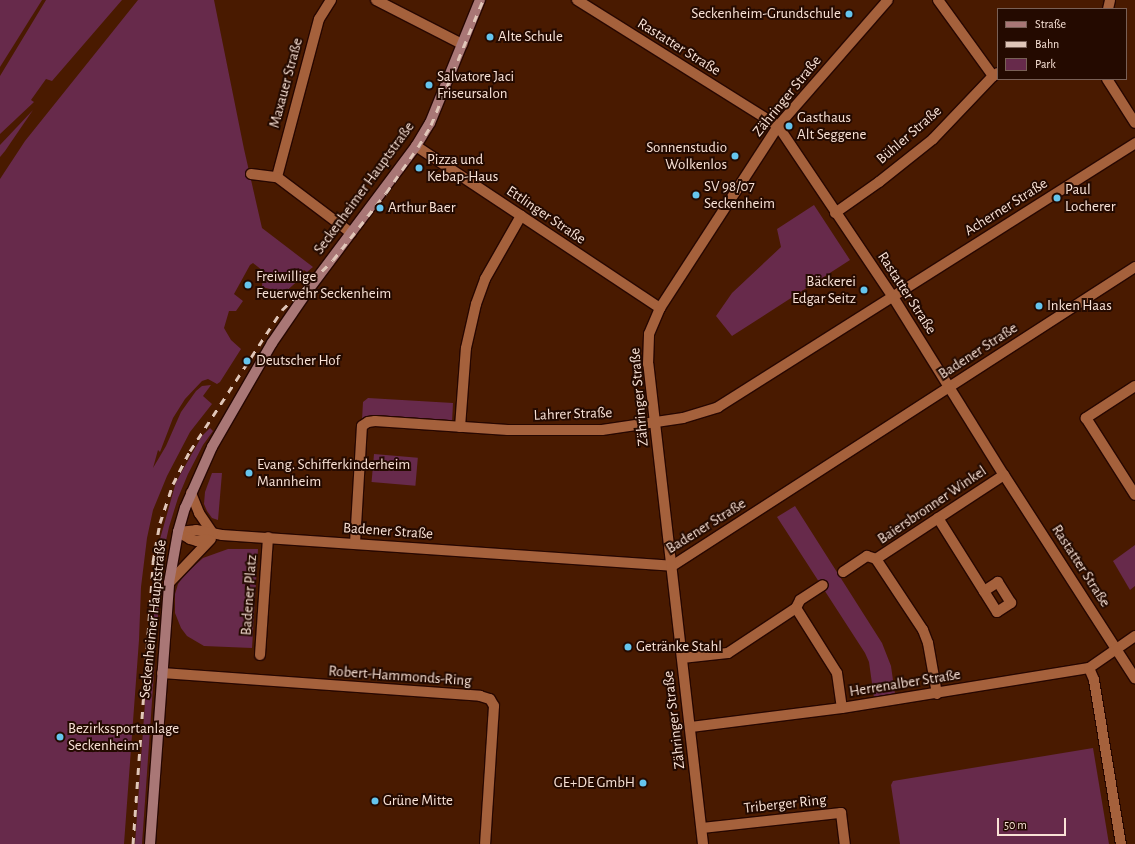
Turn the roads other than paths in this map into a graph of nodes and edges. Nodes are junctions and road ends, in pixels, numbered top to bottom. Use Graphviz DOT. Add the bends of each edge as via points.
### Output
graph roads {
  1 [pos="331,0"];
  2 [pos="376,0"];
  3 [pos="480,0"];
  4 [pos="577,0"];
  5 [pos="888,0"];
  6 [pos="938,0"];
  7 [pos="462,44"];
  8 [pos="996,75"];
  9 [pos="1108,80"];
  10 [pos="1135,122"];
  11 [pos="778,126"];
  12 [pos="1135,143"];
  13 [pos="416,146"];
  14 [pos="251,174"];
  15 [pos="277,177"];
  16 [pos="836,213"];
  17 [pos="521,216"];
  18 [pos="351,233"];
  19 [pos="1135,267"];
  20 [pos="893,297"];
  21 [pos="660,308"];
  22 [pos="1135,386"];
  23 [pos="949,387"];
  24 [pos="655,424"];
  25 [pos="460,427"];
  26 [pos="1004,475"];
  27 [pos="191,492"];
  28 [pos="1135,495"];
  29 [pos="938,518"];
  30 [pos="178,532"];
  31 [pos="214,536"];
  32 [pos="268,537"];
  33 [pos="355,544"];
  34 [pos="876,559"];
  35 [pos="672,566"];
  36 [pos="844,572"];
  37 [pos="169,583"];
  38 [pos="823,585"];
  39 [pos="984,591"];
  40 [pos="796,608"];
  41 [pos="1135,636"];
  42 [pos="1116,648"];
  43 [pos="260,655"];
  44 [pos="682,658"];
  45 [pos="1089,668"];
  46 [pos="162,673"];
  47 [pos="1135,678"];
  48 [pos="937,694"];
  49 [pos="842,708"];
  50 [pos="691,727"];
  51 [pos="702,828"];
  52 [pos="150,844"];
  53 [pos="485,844"];
  54 [pos="703,844"];
  55 [pos="845,844"];
  56 [pos="1121,844"];
  1 -- 15 [label="street, Maxauer Straße" via="319,19"];
  2 -- 7 [label="street"];
  3 -- 7 [label="main road, Seckenheimer Hauptstraße"];
  4 -- 11 [label="street, Rastatter Straße"];
  5 -- 11 [label="street, Zähringer Straße"];
  6 -- 8 [label="street"];
  7 -- 13 [label="main road, Seckenheimer Hauptstraße" via="430,123"];
  8 -- 16 [label="street, Bühler Straße" via="933,139"];
  9 -- 10 [label="street"];
  11 -- 16 [label="street, Rastatter Straße"];
  11 -- 21 [label="street, Zähringer Straße"];
  12 -- 20 [label="street, Acherner Straße"];
  13 -- 17 [label="street, Ettlinger Straße"];
  13 -- 18 [label="main road, Seckenheimer Hauptstraße"];
  14 -- 15 [label="street"];
  15 -- 18 [label="street"];
  16 -- 20 [label="street, Rastatter Straße"];
  17 -- 21 [label="street, Ettlinger Straße"];
  17 -- 25 [label="street" via="484,279 476,304 466,348"];
  18 -- 27 [label="main road, Seckenheimer Hauptstraße" via="309,289 256,370 212,447"];
  19 -- 23 [label="street, Badener Straße"];
  20 -- 23 [label="street, Rastatter Straße"];
  20 -- 24 [label="street, Lahrer Straße" via="718,406"];
  21 -- 24 [label="street, Zähringer Straße" via="649,334 648,364"];
  22 -- 28 [label="street" via="1086,418"];
  23 -- 26 [label="street, Rastatter Straße"];
  23 -- 35 [label="street, Badener Straße"];
  24 -- 25 [label="street, Lahrer Straße" via="602,430 558,431"];
  24 -- 35 [label="street, Zähringer Straße"];
  25 -- 33 [label="street, Lahrer Straße" via="376,421 362,426"];
  26 -- 29 [label="street, Baiersbronner Winkel"];
  26 -- 42 [label="street, Rastatter Straße"];
  27 -- 30 [label="main road, Seckenheimer Hauptstraße"];
  27 -- 31 [label="street" via="199,513"];
  29 -- 34 [label="street, Baiersbronner Winkel"];
  29 -- 39 [label="street"];
  30 -- 31 [label="street, Badener Straße" via="190,539"];
  30 -- 37 [label="main road, Seckenheimer Hauptstraße"];
  31 -- 32 [label="street, Badener Straße"];
  31 -- 37 [label="street"];
  32 -- 33 [label="street, Badener Straße"];
  32 -- 43 [label="street, Badener Platz"];
  33 -- 35 [label="street, Badener Straße"];
  34 -- 36 [label="street, Baiersbronner Winkel" via="867,556"];
  34 -- 48 [label="street, Baiersbronner Winkel" via="923,630 928,643"];
  35 -- 44 [label="street, Zähringer Straße"];
  37 -- 46 [label="main road, Seckenheimer Hauptstraße"];
  38 -- 40 [label="street" via="800,600"];
  40 -- 44 [label="street" via="728,653"];
  40 -- 49 [label="street" via="837,673"];
  41 -- 42 [label="street, Herrenalber Straße"];
  42 -- 45 [label="street, Herrenalber Straße"];
  42 -- 47 [label="street, Rastatter Straße"];
  44 -- 50 [label="street, Zähringer Straße"];
  45 -- 48 [label="street, Herrenalber Straße"];
  45 -- 56 [label="street" via="1094,680"];
  46 -- 52 [label="main road, Seckenheimer Hauptstraße"];
  46 -- 53 [label="street, Robert-Hammonds-Ring" via="480,696 490,699 494,706"];
  48 -- 49 [label="street, Herrenalber Straße"];
  49 -- 50 [label="street, Herrenalber Straße"];
  50 -- 51 [label="street, Zähringer Straße"];
  51 -- 54 [label="street, Zähringer Straße"];
  51 -- 55 [label="street, Triberger Ring" via="841,813"];
}
